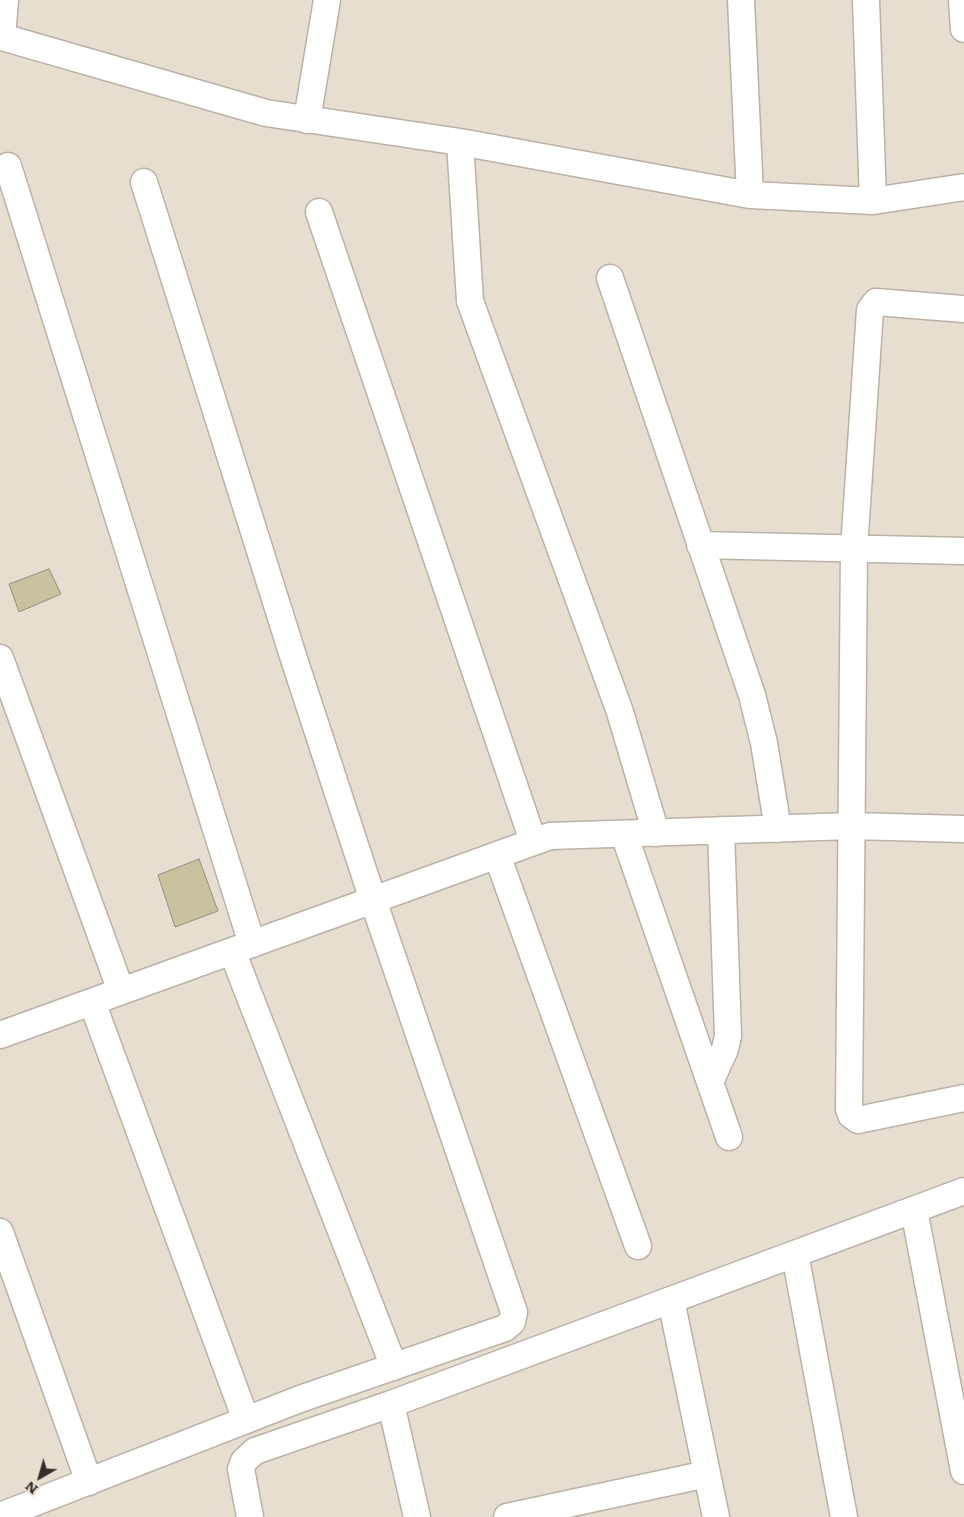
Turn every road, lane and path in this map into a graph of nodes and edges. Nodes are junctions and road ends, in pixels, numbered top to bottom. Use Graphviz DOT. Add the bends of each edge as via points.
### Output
graph roads {
  1 [pos="5,0"];
  2 [pos="327,0"];
  3 [pos="741,0"];
  4 [pos="866,0"];
  5 [pos="962,0"];
  6 [pos="964,29"];
  7 [pos="307,120"];
  8 [pos="460,142"];
  9 [pos="8,166"];
  10 [pos="144,182"];
  11 [pos="964,187"];
  12 [pos="750,195"];
  13 [pos="873,200"];
  14 [pos="318,212"];
  15 [pos="610,278"];
  16 [pos="964,309"];
  17 [pos="700,545"];
  18 [pos="854,549"];
  19 [pos="964,552"];
  20 [pos="0,658"];
  21 [pos="852,826"];
  22 [pos="778,828"];
  23 [pos="964,829"];
  24 [pos="721,830"];
  25 [pos="656,833"];
  26 [pos="624,834"];
  27 [pos="533,841"];
  28 [pos="497,855"];
  29 [pos="373,900"];
  30 [pos="242,947"];
  31 [pos="120,991"];
  32 [pos="92,1002"];
  33 [pos="0,1035"];
  34 [pos="710,1082"];
  35 [pos="964,1098"];
  36 [pos="729,1137"];
  37 [pos="964,1191"];
  38 [pos="914,1210"];
  39 [pos="0,1232"];
  40 [pos="638,1246"];
  41 [pos="795,1254"];
  42 [pos="671,1300"];
  43 [pos="394,1367"];
  44 [pos="391,1404"];
  45 [pos="246,1420"];
  46 [pos="964,1471"];
  47 [pos="707,1474"];
  48 [pos="89,1482"];
  49 [pos="0,1516"];
  50 [pos="250,1517"];
  51 [pos="417,1517"];
  52 [pos="507,1517"];
  53 [pos="716,1517"];
  54 [pos="844,1517"];
  1 -- 7 [label="street" via="2,37 266,113"];
  2 -- 7 [label="street"];
  3 -- 12 [label="street"];
  4 -- 13 [label="street"];
  5 -- 6 [label="street"];
  7 -- 8 [label="street"];
  8 -- 12 [label="street"];
  8 -- 25 [label="street" via="470,301 620,712"];
  9 -- 30 [label="street"];
  10 -- 29 [label="street"];
  11 -- 13 [label="street"];
  12 -- 13 [label="street"];
  14 -- 27 [label="street"];
  15 -- 17 [label="street"];
  16 -- 18 [label="street" via="876,302 870,310"];
  17 -- 18 [label="street"];
  17 -- 22 [label="street" via="752,694"];
  18 -- 19 [label="street"];
  18 -- 21 [label="street"];
  20 -- 31 [label="street"];
  21 -- 22 [label="street"];
  21 -- 23 [label="street"];
  21 -- 35 [label="street" via="851,1115 858,1120"];
  22 -- 24 [label="street"];
  24 -- 25 [label="street"];
  24 -- 34 [label="street" via="728,1036"];
  25 -- 26 [label="street"];
  26 -- 27 [label="street" via="550,836"];
  26 -- 34 [label="street"];
  27 -- 28 [label="street"];
  28 -- 29 [label="street"];
  28 -- 40 [label="street"];
  29 -- 30 [label="street"];
  29 -- 43 [label="street" via="514,1312 512,1322 505,1328"];
  30 -- 31 [label="street"];
  30 -- 43 [label="street"];
  31 -- 32 [label="street"];
  32 -- 33 [label="street"];
  32 -- 45 [label="street"];
  34 -- 36 [label="street"];
  37 -- 38 [label="street"];
  38 -- 41 [label="street"];
  38 -- 46 [label="street"];
  39 -- 48 [label="street"];
  41 -- 42 [label="street"];
  41 -- 54 [label="street"];
  42 -- 44 [label="street"];
  42 -- 47 [label="street"];
  43 -- 45 [label="street"];
  44 -- 50 [label="street" via="255,1452 244,1460 241,1469"];
  44 -- 51 [label="street"];
  45 -- 48 [label="street"];
  47 -- 52 [label="street"];
  47 -- 53 [label="street"];
  48 -- 49 [label="street"];
}
